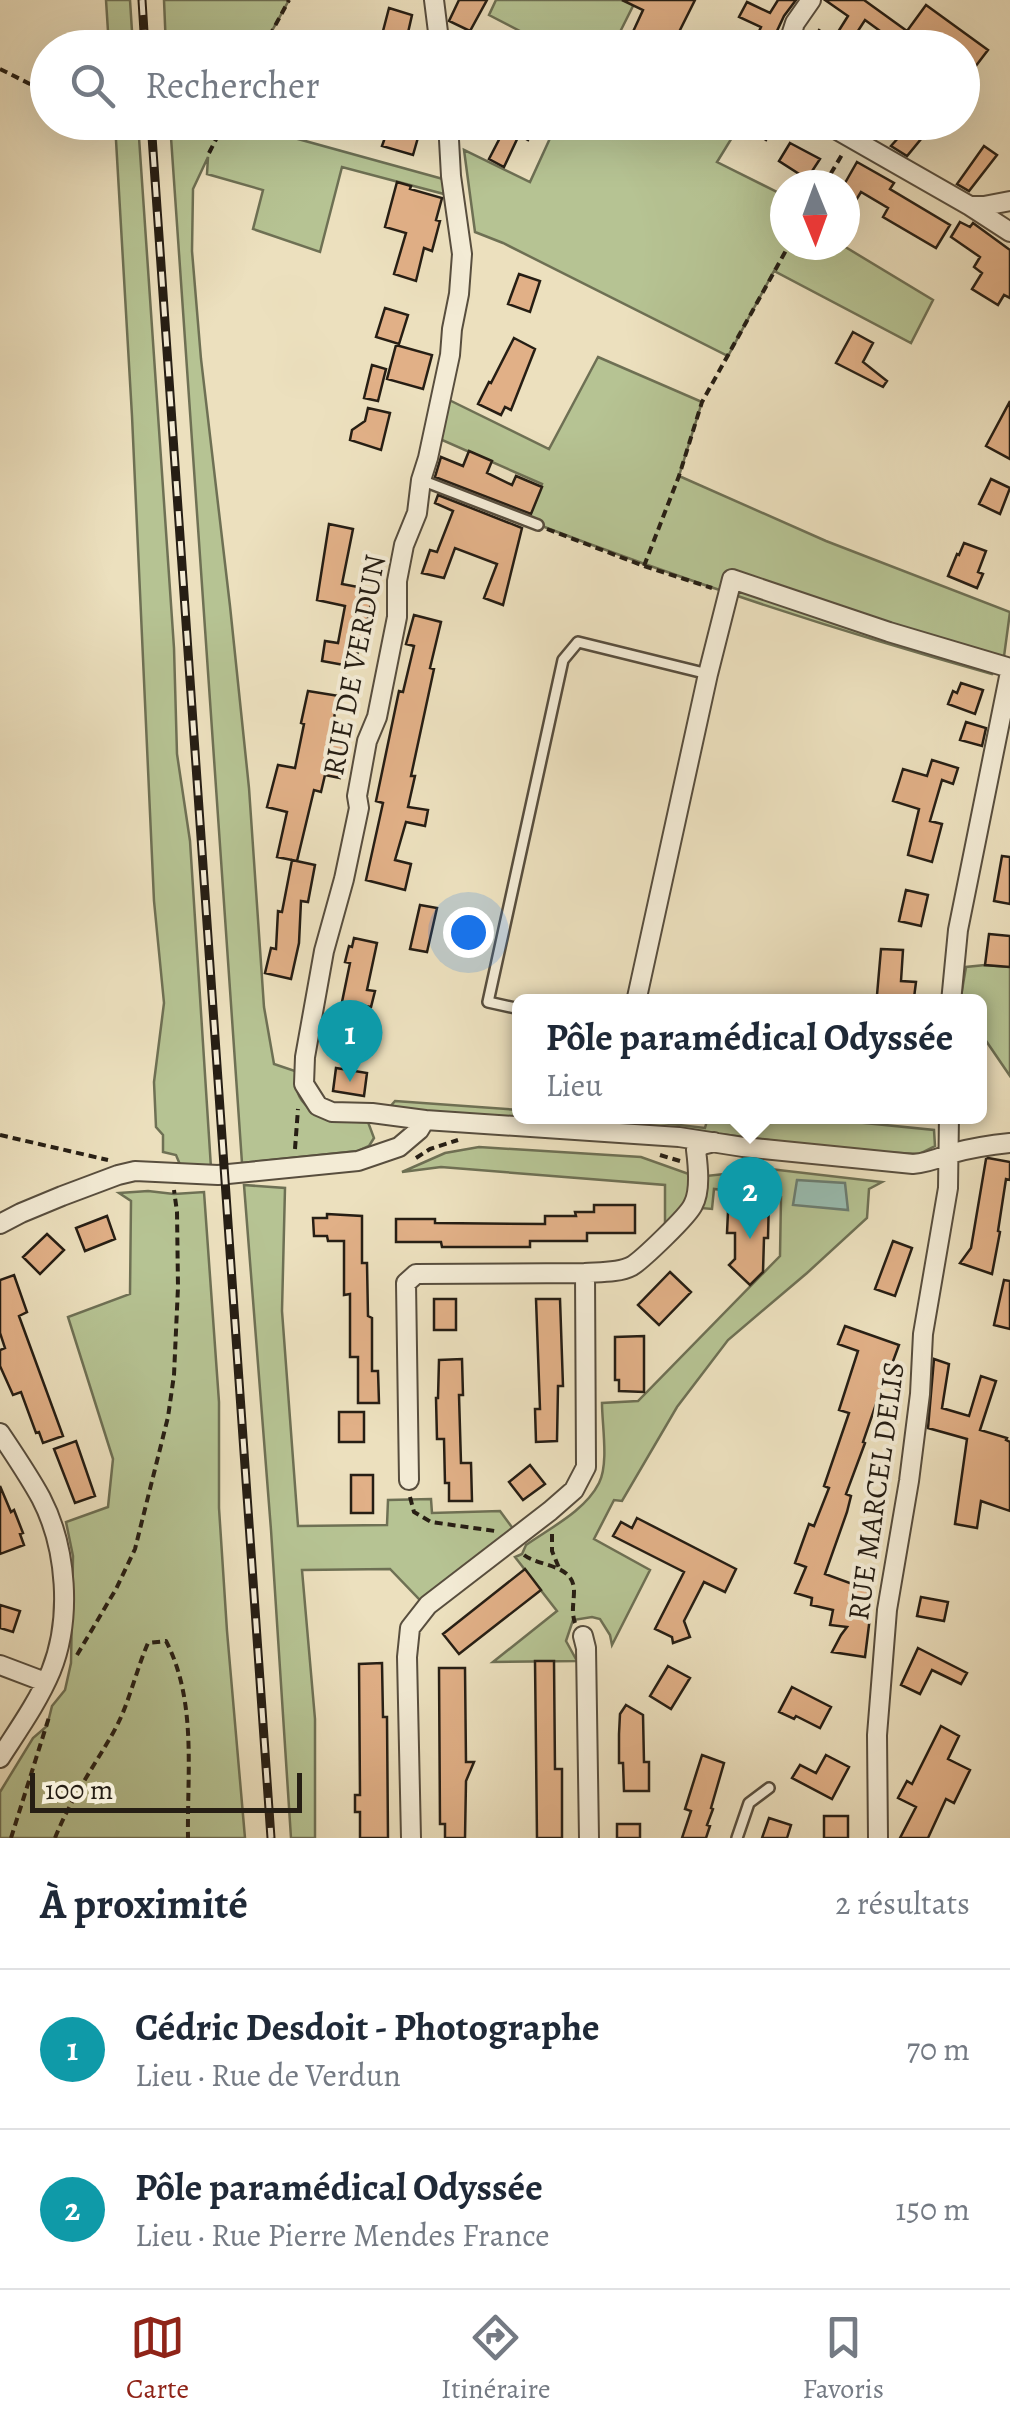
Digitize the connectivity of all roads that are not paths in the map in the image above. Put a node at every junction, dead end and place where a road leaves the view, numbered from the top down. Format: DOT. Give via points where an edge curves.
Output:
graph roads {
  1 [pos="434,0"];
  2 [pos="810,0"];
  3 [pos="438,30"];
  4 [pos="793,30"];
  5 [pos="449,140"];
  6 [pos="850,140"];
  7 [pos="1010,201"];
  8 [pos="970,206"];
  9 [pos="1010,232"];
  10 [pos="421,480"];
  11 [pos="538,526"];
  12 [pos="1010,670"];
  13 [pos="708,674"];
  14 [pos="638,994"];
  15 [pos="953,994"];
  16 [pos="512,1007"];
  17 [pos="426,1120"];
  18 [pos="512,1124"];
  19 [pos="520,1124"];
  20 [pos="949,1124"];
  21 [pos="615,1128"];
  22 [pos="716,1141"];
  23 [pos="1010,1143"];
  24 [pos="743,1147"];
  25 [pos="950,1154"];
  26 [pos="697,1158"];
  27 [pos="0,1224"];
  28 [pos="586,1273"];
  29 [pos="0,1433"];
  30 [pos="409,1480"];
  31 [pos="583,1636"];
  32 [pos="0,1666"];
  33 [pos="49,1676"];
  34 [pos="0,1758"];
  35 [pos="769,1788"];
  36 [pos="411,1838"];
  37 [pos="589,1838"];
  38 [pos="737,1838"];
  39 [pos="878,1838"];
  1 -- 3 [label="street"];
  2 -- 4 [label="street"];
  5 -- 10 [label="street, RUE DE VERDUN" via="460,294"];
  6 -- 8 [label="street"];
  7 -- 8 [label="street"];
  8 -- 9 [label="street"];
  10 -- 11 [label="lane"];
  10 -- 17 [label="street, RUE DE VERDUN" via="397,580 377,717 366,741 359,808 324,952 304,1084 318,1106 332,1112"];
  12 -- 13 [label="street" via="732,579"];
  12 -- 15 [label="street" via="958,930"];
  13 -- 14 [label="street"];
  13 -- 16 [label="lane" via="578,642 563,660 488,1002"];
  17 -- 18 [label="street"];
  17 -- 27 [label="street" via="399,1147 358,1161 243,1174 135,1171"];
  19 -- 21 [label="street"];
  20 -- 25 [label="street, RUE MARCEL DELIS"];
  21 -- 22 [label="street"];
  21 -- 26 [label="street"];
  22 -- 24 [label="street"];
  22 -- 26 [label="street" via="702,1145"];
  23 -- 25 [label="street"];
  24 -- 25 [label="street" via="913,1164"];
  24 -- 26 [label="street"];
  25 -- 39 [label="street, RUE MARCEL DELIS" via="887,1610 877,1736"];
  26 -- 28 [label="street" via="693,1206 633,1265"];
  28 -- 30 [label="street" via="416,1274 406,1283"];
  28 -- 36 [label="street" via="586,1467 574,1490 428,1604 410,1628"];
  29 -- 33 [label="street" via="41,1498 60,1555 64,1598"];
  31 -- 37 [label="street"];
  32 -- 33 [label="street"];
  33 -- 34 [label="street"];
  35 -- 38 [label="lane" via="749,1803"];
}
